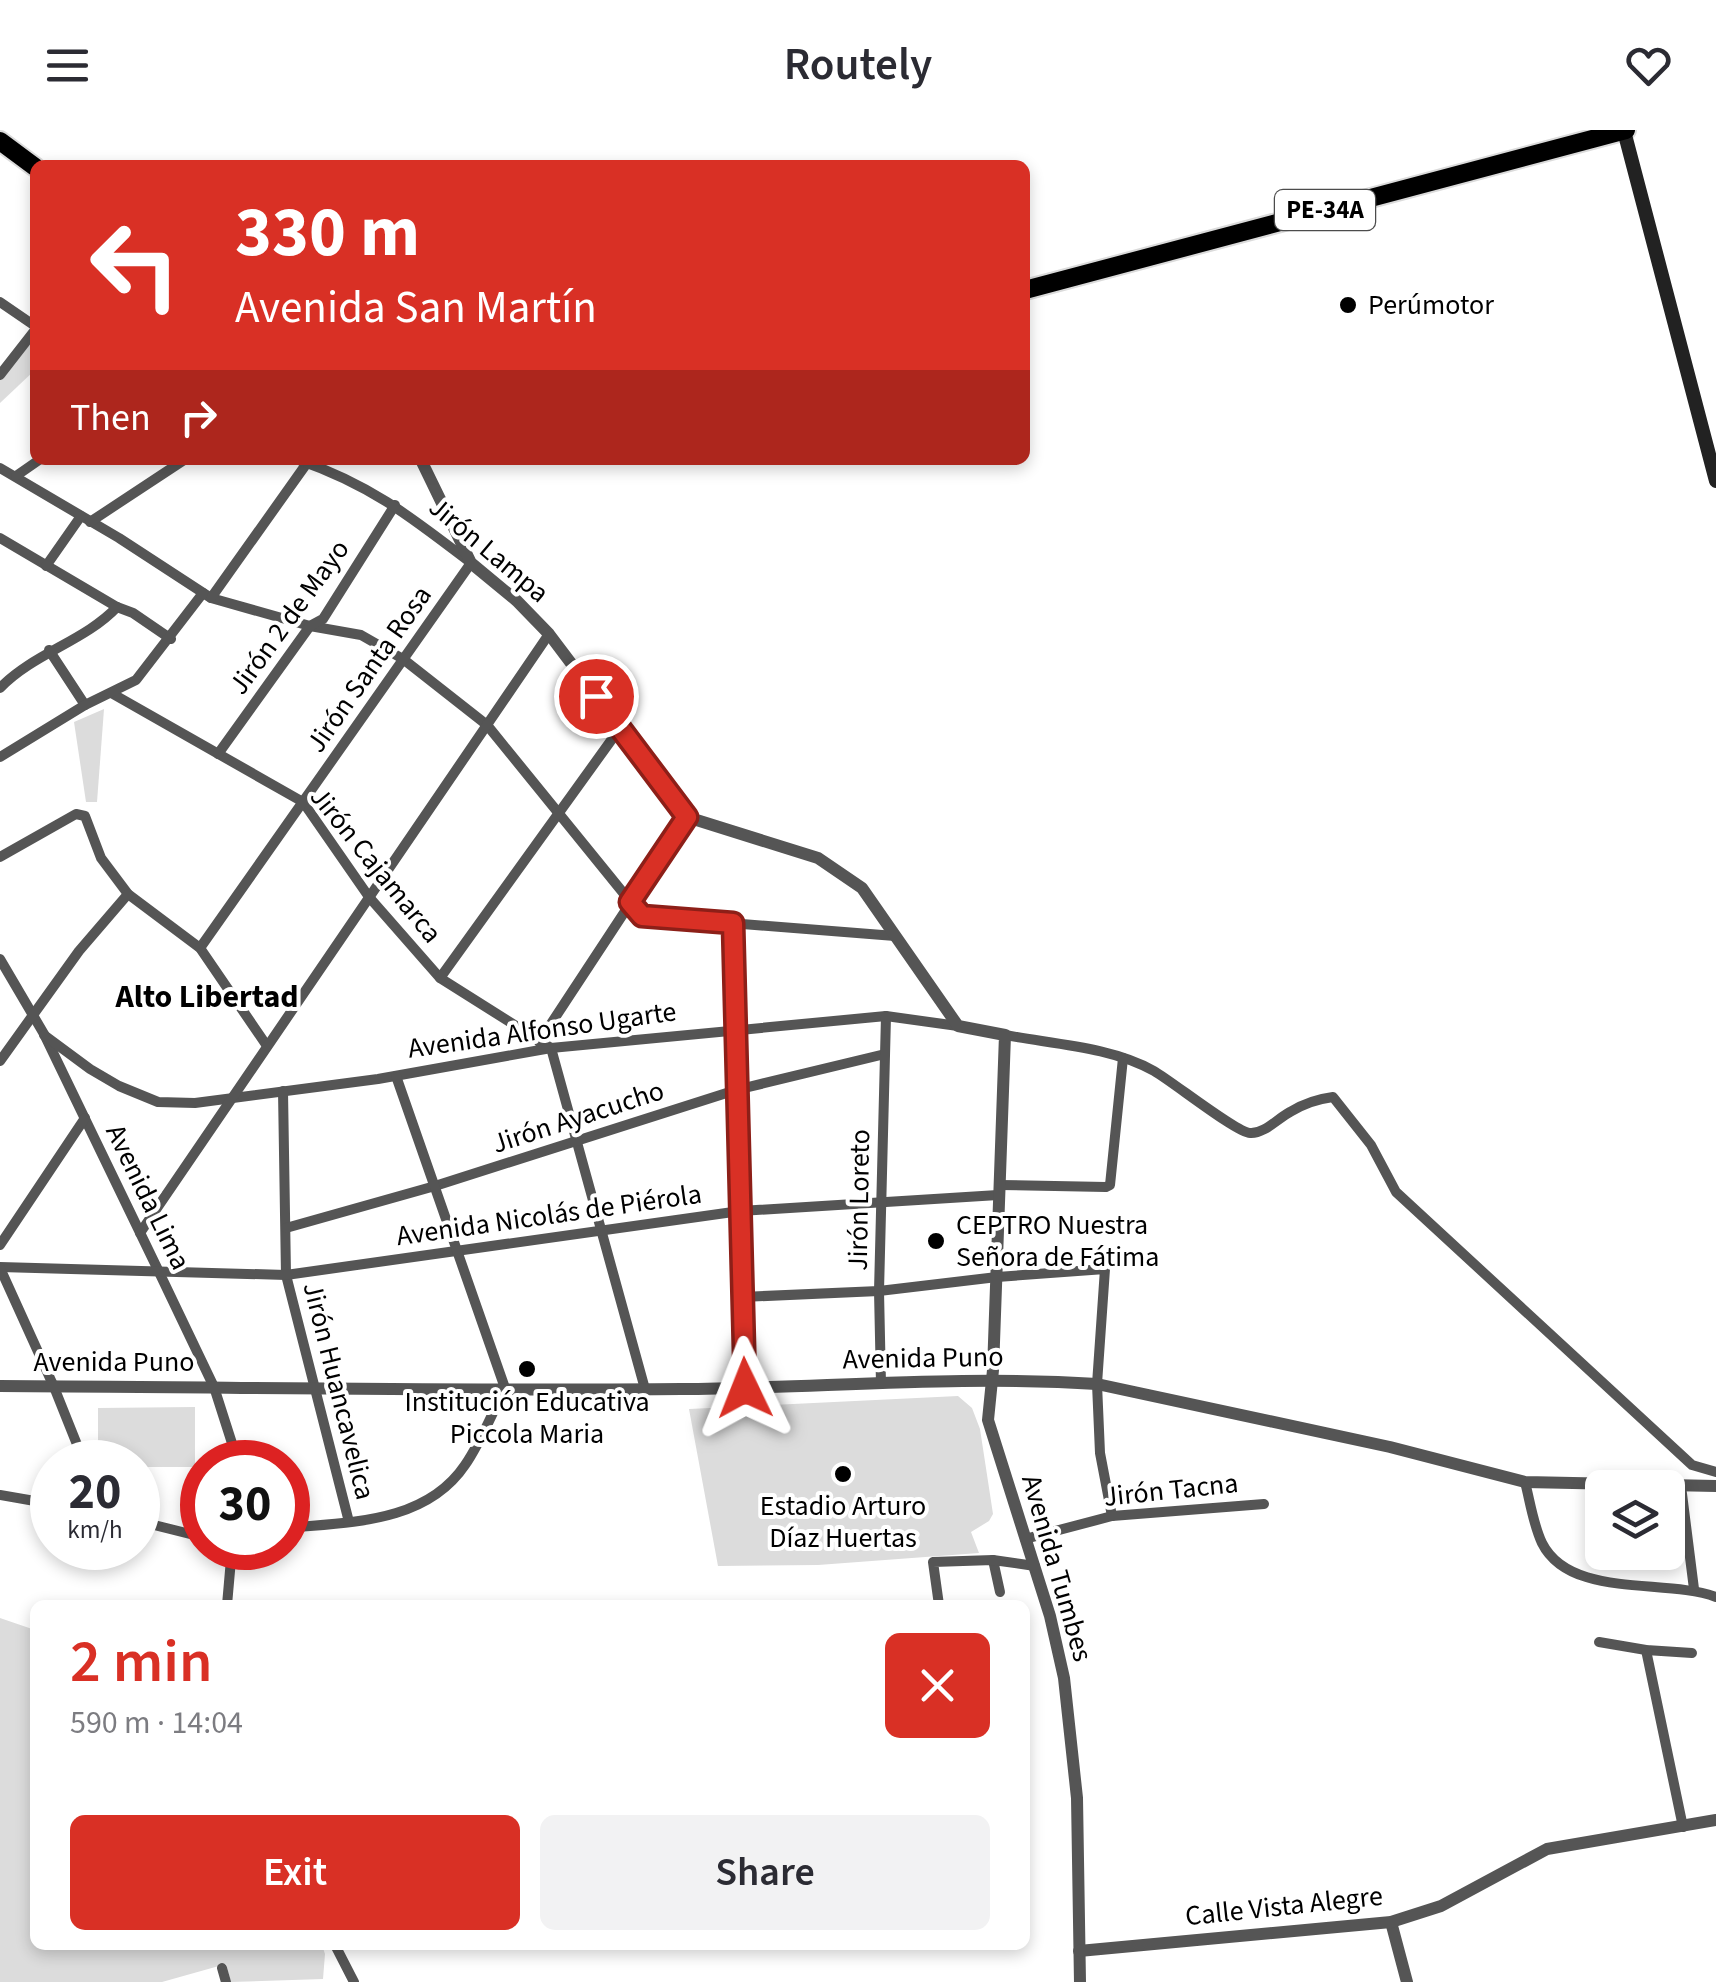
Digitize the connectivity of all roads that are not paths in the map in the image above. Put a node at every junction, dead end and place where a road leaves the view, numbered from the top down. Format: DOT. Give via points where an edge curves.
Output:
graph roads {
  1 [pos="1624,130"];
  2 [pos="0,141"];
  3 [pos="30,163"];
  4 [pos="1030,289"];
  5 [pos="0,302"];
  6 [pos="30,324"];
  7 [pos="30,335"];
  8 [pos="0,375"];
  9 [pos="32,465"];
  10 [pos="176,465"];
  11 [pos="300,465"];
  12 [pos="313,465"];
  13 [pos="423,465"];
  14 [pos="0,468"];
  15 [pos="16,476"];
  16 [pos="1716,481"];
  17 [pos="394,505"];
  18 [pos="86,519"];
  19 [pos="0,538"];
  20 [pos="471,562"];
  21 [pos="46,566"];
  22 [pos="207,596"];
  23 [pos="116,607"];
  24 [pos="310,626"];
  25 [pos="548,634"];
  26 [pos="171,639"];
  27 [pos="49,650"];
  28 [pos="403,658"];
  29 [pos="0,688"];
  30 [pos="113,694"];
  31 [pos="86,704"];
  32 [pos="486,725"];
  33 [pos="620,728"];
  34 [pos="218,754"];
  35 [pos="0,757"];
  36 [pos="303,802"];
  37 [pos="558,814"];
  38 [pos="687,817"];
  39 [pos="0,856"];
  40 [pos="128,894"];
  41 [pos="369,897"];
  42 [pos="630,902"];
  43 [pos="733,923"];
  44 [pos="895,936"];
  45 [pos="200,948"];
  46 [pos="0,959"];
  47 [pos="440,978"];
  48 [pos="32,1015"];
  49 [pos="886,1016"];
  50 [pos="958,1026"];
  51 [pos="734,1030"];
  52 [pos="44,1035"];
  53 [pos="1005,1036"];
  54 [pos="540,1040"];
  55 [pos="267,1046"];
  56 [pos="551,1048"];
  57 [pos="532,1051"];
  58 [pos="885,1054"];
  59 [pos="1123,1058"];
  60 [pos="0,1062"];
  61 [pos="396,1076"];
  62 [pos="284,1090"];
  63 [pos="736,1090"];
  64 [pos="231,1100"];
  65 [pos="84,1118"];
  66 [pos="576,1142"];
  67 [pos="435,1186"];
  68 [pos="999,1190"];
  69 [pos="881,1202"];
  70 [pos="740,1211"];
  71 [pos="286,1228"];
  72 [pos="601,1231"];
  73 [pos="140,1232"];
  74 [pos="0,1245"];
  75 [pos="458,1252"];
  76 [pos="0,1268"];
  77 [pos="160,1272"];
  78 [pos="286,1275"];
  79 [pos="997,1277"];
  80 [pos="880,1291"];
  81 [pos="742,1297"];
  82 [pos="990,1381"];
  83 [pos="881,1384"];
  84 [pos="1097,1384"];
  85 [pos="0,1386"];
  86 [pos="54,1386"];
  87 [pos="214,1387"];
  88 [pos="316,1388"];
  89 [pos="505,1388"];
  90 [pos="745,1388"];
  91 [pos="645,1389"];
  92 [pos="75,1440"];
  93 [pos="231,1440"];
  94 [pos="1716,1472"];
  95 [pos="1525,1482"];
  96 [pos="1585,1484"];
  97 [pos="1685,1486"];
  98 [pos="1716,1486"];
  99 [pos="0,1495"];
  100 [pos="30,1500"];
  101 [pos="1264,1504"];
  102 [pos="1112,1516"];
  103 [pos="1685,1518"];
  104 [pos="348,1522"];
  105 [pos="310,1526"];
  106 [pos="1025,1539"];
  107 [pos="993,1560"];
  108 [pos="1035,1566"];
  109 [pos="230,1570"];
  110 [pos="1694,1589"];
  111 [pos="1000,1592"];
  112 [pos="1716,1597"];
  113 [pos="228,1600"];
  114 [pos="938,1600"];
  115 [pos="1599,1642"];
  116 [pos="1646,1650"];
  117 [pos="1692,1654"];
  118 [pos="1716,1820"];
  119 [pos="1683,1827"];
  120 [pos="1391,1922"];
  121 [pos="337,1950"];
  122 [pos="1079,1952"];
  123 [pos="222,1968"];
  124 [pos="226,1982"];
  125 [pos="354,1982"];
  126 [pos="1080,1982"];
  127 [pos="1407,1982"];
  1 -- 4 [label="highway, PE-34A"];
  1 -- 16 [label="main road"];
  2 -- 3 [label="highway"];
  5 -- 6 [label="street"];
  7 -- 8 [label="street"];
  9 -- 15 [label="street"];
  10 -- 18 [label="street"];
  11 -- 22 [label="street"];
  12 -- 17 [label="street, Jirón Lampa"];
  13 -- 20 [label="street"];
  14 -- 15 [label="street"];
  15 -- 18 [label="street"];
  17 -- 20 [label="street, Jirón Lampa"];
  17 -- 24 [label="street, Jirón 2 de Mayo" via="323,619"];
  18 -- 21 [label="street"];
  18 -- 22 [label="street"];
  19 -- 21 [label="street"];
  20 -- 25 [label="street, Jirón Lampa"];
  20 -- 28 [label="street, Jirón Santa Rosa"];
  21 -- 23 [label="street"];
  22 -- 24 [label="street"];
  22 -- 26 [label="street"];
  23 -- 26 [label="street"];
  23 -- 27 [label="street"];
  24 -- 28 [label="street" via="361,636"];
  24 -- 34 [label="street, Jirón 2 de Mayo"];
  25 -- 32 [label="street"];
  25 -- 33 [label="street, Jirón Lampa"];
  26 -- 30 [label="street" via="136,680"];
  27 -- 29 [label="street"];
  27 -- 31 [label="street"];
  28 -- 32 [label="street"];
  28 -- 36 [label="street, Jirón Santa Rosa"];
  30 -- 31 [label="street"];
  30 -- 34 [label="street, Jirón Cajamarca"];
  31 -- 35 [label="street"];
  32 -- 37 [label="street"];
  32 -- 41 [label="street"];
  33 -- 37 [label="street"];
  33 -- 38 [label="street, Jirón Lampa"];
  34 -- 36 [label="street, Jirón Cajamarca"];
  36 -- 41 [label="street, Jirón Cajamarca"];
  36 -- 45 [label="street, Jirón Santa Rosa"];
  37 -- 42 [label="street"];
  37 -- 47 [label="street"];
  38 -- 42 [label="street"];
  38 -- 44 [label="street" via="818,858 862,888"];
  39 -- 40 [label="street" via="80,814 100,858"];
  40 -- 45 [label="street"];
  40 -- 48 [label="street"];
  41 -- 47 [label="street, Jirón Cajamarca"];
  41 -- 55 [label="street"];
  42 -- 43 [label="street" via="642,916"];
  42 -- 54 [label="street"];
  43 -- 44 [label="street"];
  43 -- 51 [label="street"];
  44 -- 50 [label="street"];
  45 -- 55 [label="street"];
  46 -- 48 [label="street, Avenida Lima"];
  47 -- 54 [label="street, Jirón Cajamarca"];
  48 -- 52 [label="street, Avenida Lima"];
  48 -- 60 [label="street"];
  49 -- 50 [label="street, Avenida Alfonso Ugarte"];
  49 -- 51 [label="street, Avenida Alfonso Ugarte"];
  49 -- 58 [label="street, Jirón Loreto"];
  50 -- 53 [label="street, Avenida Alfonso Ugarte"];
  51 -- 56 [label="street, Avenida Alfonso Ugarte"];
  51 -- 63 [label="street"];
  52 -- 64 [label="street, Avenida Alfonso Ugarte" via="90,1069 158,1102"];
  52 -- 65 [label="street, Avenida Lima"];
  53 -- 59 [label="street, Avenida Alfonso Ugarte"];
  53 -- 68 [label="street, Avenida Tumbes"];
  54 -- 56 [label="street, Jirón Cajamarca"];
  54 -- 57 [label="street"];
  55 -- 64 [label="street"];
  56 -- 57 [label="street, Avenida Alfonso Ugarte"];
  56 -- 66 [label="street"];
  57 -- 61 [label="street, Avenida Alfonso Ugarte"];
  58 -- 63 [label="street, Jirón Ayacucho"];
  58 -- 69 [label="street, Jirón Loreto"];
  59 -- 68 [label="street, Avenida Nicolás de Piérola" via="1110,1184"];
  59 -- 94 [label="street, Avenida Alfonso Ugarte" via="1151,1069 1243,1133 1257,1134 1291,1111 1333,1096 1396,1192 1692,1465"];
  61 -- 62 [label="street, Avenida Alfonso Ugarte"];
  61 -- 67 [label="street"];
  62 -- 64 [label="street, Avenida Alfonso Ugarte"];
  62 -- 71 [label="street, Jirón Huancavelica"];
  63 -- 66 [label="street, Jirón Ayacucho"];
  63 -- 70 [label="street"];
  64 -- 73 [label="street"];
  65 -- 73 [label="street, Avenida Lima"];
  65 -- 74 [label="street"];
  66 -- 67 [label="street, Jirón Ayacucho"];
  66 -- 72 [label="street"];
  67 -- 71 [label="street, Jirón Ayacucho"];
  67 -- 75 [label="street"];
  68 -- 69 [label="street, Avenida Nicolás de Piérola"];
  68 -- 79 [label="street, Avenida Tumbes"];
  69 -- 70 [label="street, Avenida Nicolás de Piérola"];
  69 -- 80 [label="street, Jirón Loreto"];
  70 -- 72 [label="street, Avenida Nicolás de Piérola"];
  70 -- 81 [label="street"];
  71 -- 78 [label="street, Jirón Huancavelica"];
  72 -- 75 [label="street, Avenida Nicolás de Piérola"];
  72 -- 91 [label="street"];
  73 -- 77 [label="street, Avenida Lima"];
  75 -- 78 [label="street, Avenida Nicolás de Piérola"];
  75 -- 89 [label="street"];
  76 -- 77 [label="street, Avenida Nicolás de Piérola"];
  76 -- 86 [label="street"];
  77 -- 78 [label="street, Avenida Nicolás de Piérola"];
  77 -- 87 [label="street, Avenida Lima"];
  78 -- 88 [label="street, Jirón Huancavelica"];
  79 -- 80 [label="street"];
  79 -- 82 [label="street, Avenida Tumbes"];
  79 -- 84 [label="street" via="1105,1269"];
  80 -- 81 [label="street"];
  80 -- 83 [label="street, Jirón Loreto"];
  81 -- 90 [label="street"];
  82 -- 83 [label="street, Avenida Puno"];
  82 -- 84 [label="street, Avenida Puno"];
  82 -- 106 [label="street, Avenida Tumbes" via="988,1420"];
  83 -- 90 [label="street, Avenida Puno"];
  84 -- 95 [label="street, Avenida Puno"];
  84 -- 102 [label="street"];
  85 -- 86 [label="street, Avenida Puno"];
  86 -- 87 [label="street, Avenida Puno"];
  86 -- 92 [label="street"];
  87 -- 88 [label="street, Avenida Puno"];
  87 -- 93 [label="street, Avenida Lima"];
  88 -- 89 [label="street, Avenida Puno"];
  88 -- 104 [label="street, Jirón Huancavelica"];
  89 -- 91 [label="street, Avenida Puno"];
  89 -- 104 [label="street" via="466,1465 446,1488 400,1513"];
  90 -- 91 [label="street, Avenida Puno"];
  95 -- 96 [label="street, Avenida Puno"];
  95 -- 110 [label="street" via="1542,1542 1558,1562 1596,1580"];
  97 -- 98 [label="street, Avenida Puno"];
  99 -- 100 [label="street"];
  101 -- 102 [label="street, Jirón Tacna"];
  102 -- 106 [label="street, Jirón Tacna"];
  103 -- 110 [label="street"];
  104 -- 105 [label="street"];
  106 -- 108 [label="street, Avenida Tumbes"];
  107 -- 108 [label="street"];
  107 -- 111 [label="street"];
  107 -- 114 [label="street" via="933,1562"];
  108 -- 122 [label="street, Avenida Tumbes" via="1066,1695"];
  109 -- 113 [label="street"];
  110 -- 112 [label="street"];
  115 -- 116 [label="street"];
  116 -- 117 [label="street"];
  116 -- 119 [label="street"];
  118 -- 119 [label="street, Calle Vista Alegre"];
  119 -- 120 [label="street, Calle Vista Alegre" via="1547,1849 1441,1906"];
  120 -- 122 [label="street, Calle Vista Alegre"];
  120 -- 127 [label="street"];
  121 -- 125 [label="street"];
  122 -- 126 [label="street, Avenida Tumbes"];
  123 -- 124 [label="street"];
}
